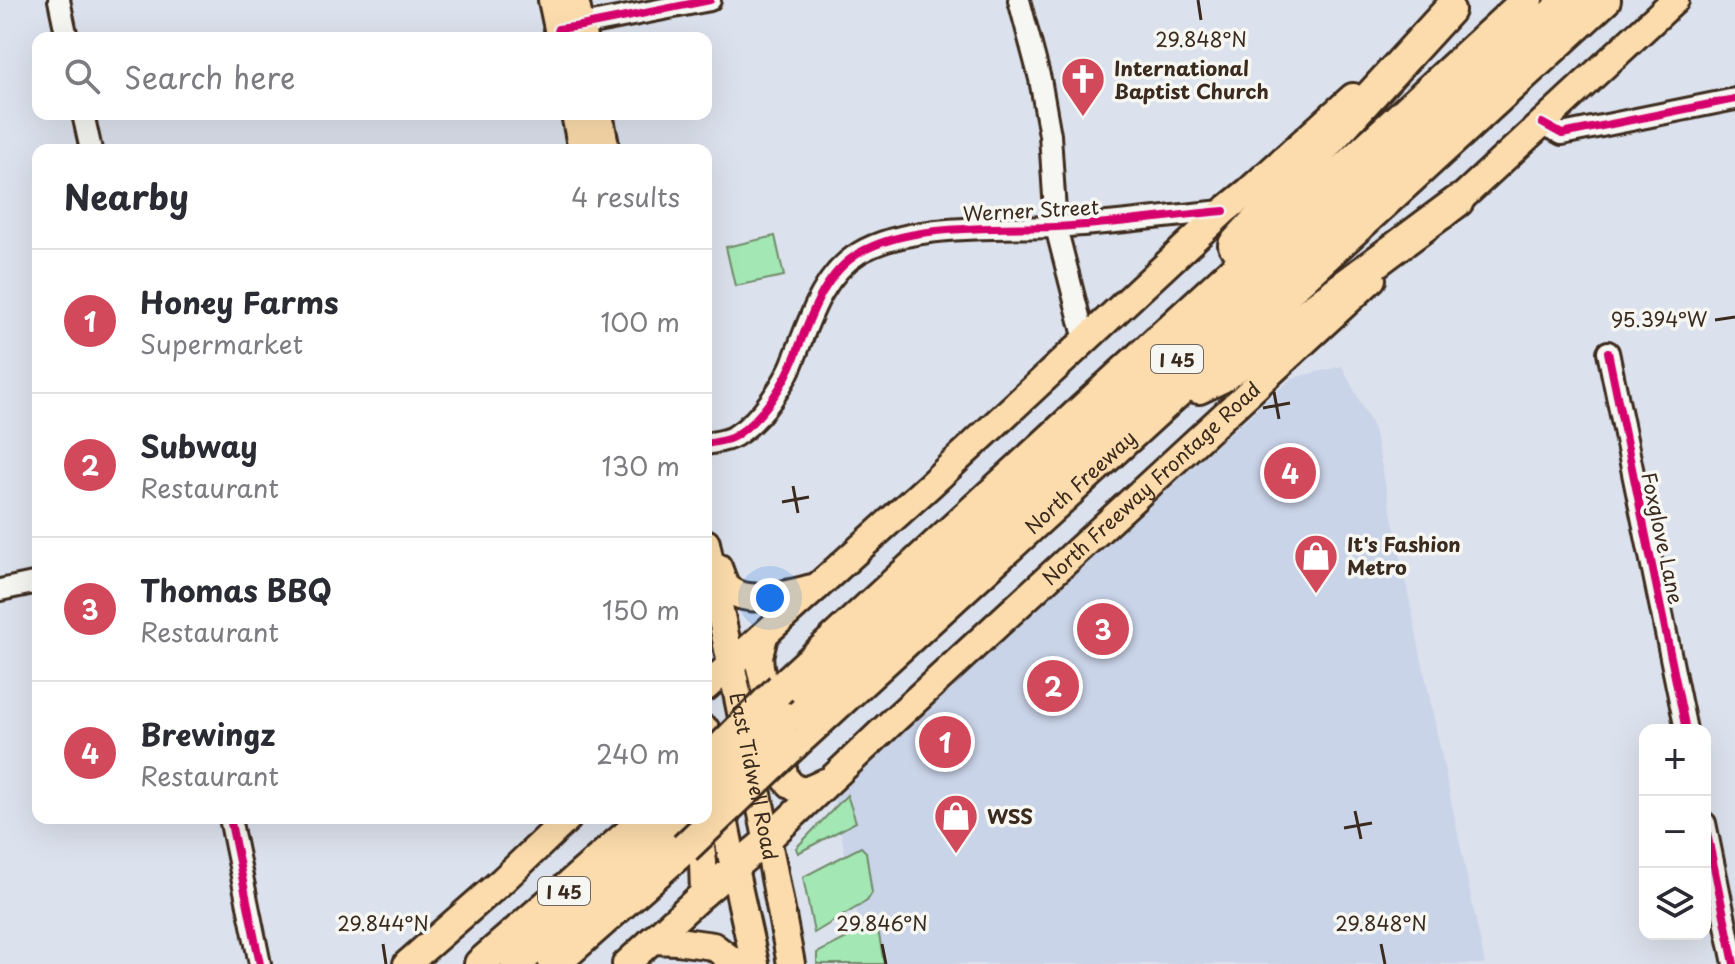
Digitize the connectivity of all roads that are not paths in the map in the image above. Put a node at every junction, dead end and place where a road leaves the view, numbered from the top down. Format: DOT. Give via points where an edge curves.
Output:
graph roads {
  1 [pos="59,0"];
  2 [pos="552,0"];
  3 [pos="575,0"];
  4 [pos="710,0"];
  5 [pos="1019,0"];
  6 [pos="1527,0"];
  7 [pos="1568,0"];
  8 [pos="1605,0"];
  9 [pos="1675,0"];
  10 [pos="1454,5"];
  11 [pos="66,32"];
  12 [pos="569,32"];
  13 [pos="570,32"];
  14 [pos="574,32"];
  15 [pos="1735,99"];
  16 [pos="84,120"];
  17 [pos="576,120"];
  18 [pos="600,120"];
  19 [pos="1542,123"];
  20 [pos="90,144"];
  21 [pos="581,144"];
  22 [pos="605,144"];
  23 [pos="1458,201"];
  24 [pos="1224,211"];
  25 [pos="1056,227"];
  26 [pos="1085,340"];
  27 [pos="1608,352"];
  28 [pos="1158,409"];
  29 [pos="1082,410"];
  30 [pos="712,442"];
  31 [pos="712,554"];
  32 [pos="712,570"];
  33 [pos="32,583"];
  34 [pos="817,587"];
  35 [pos="0,590"];
  36 [pos="764,636"];
  37 [pos="732,665"];
  38 [pos="712,682"];
  39 [pos="1685,724"];
  40 [pos="790,731"];
  41 [pos="712,757"];
  42 [pos="712,760"];
  43 [pos="831,779"];
  44 [pos="712,787"];
  45 [pos="712,818"];
  46 [pos="231,824"];
  47 [pos="562,824"];
  48 [pos="640,824"];
  49 [pos="669,824"];
  50 [pos="698,824"];
  51 [pos="707,824"];
  52 [pos="767,840"];
  53 [pos="1711,852"];
  54 [pos="734,868"];
  55 [pos="704,893"];
  56 [pos="652,940"];
  57 [pos="260,964"];
  58 [pos="407,964"];
  59 [pos="480,964"];
  60 [pos="516,964"];
  61 [pos="554,964"];
  62 [pos="626,964"];
  63 [pos="737,964"];
  64 [pos="755,964"];
  65 [pos="791,964"];
  66 [pos="1734,964"];
  1 -- 11 [label="street"];
  2 -- 12 [label="main road"];
  3 -- 13 [label="main road"];
  4 -- 14 [label="street"];
  5 -- 25 [label="street" via="1050,135"];
  6 -- 29 [label="highway, I 45"];
  7 -- 40 [label="highway, North Freeway / I 45"];
  8 -- 28 [label="highway, North Freeway / I 45"];
  9 -- 19 [label="main road, North Freeway Frontage Road"];
  10 -- 24 [label="main road"];
  10 -- 29 [label="highway"];
  15 -- 19 [label="street" via="1562,134"];
  16 -- 20 [label="street"];
  17 -- 21 [label="main road"];
  18 -- 22 [label="main road"];
  19 -- 23 [label="main road, North Freeway Frontage Road"];
  23 -- 28 [label="highway" via="1222,377"];
  23 -- 43 [label="main road, North Freeway Frontage Road"];
  24 -- 25 [label="street, Werner Street"];
  24 -- 26 [label="main road"];
  25 -- 26 [label="street"];
  25 -- 30 [label="street, Werner Street" via="905,235 858,254 826,287 795,357 759,415 733,437"];
  26 -- 34 [label="main road"];
  27 -- 39 [label="street, Foxglove Lane"];
  28 -- 40 [label="highway, North Freeway / I 45"];
  29 -- 41 [label="highway, I 45, bridge"];
  31 -- 34 [label="main road" via="727,587 737,594 764,598"];
  32 -- 37 [label="main road, East Tidwell Road"];
  33 -- 35 [label="street"];
  34 -- 36 [label="main road"];
  36 -- 37 [label="main road"];
  36 -- 43 [label="main road" via="760,667 785,778 800,791"];
  37 -- 38 [label="main road"];
  37 -- 52 [label="main road, East Tidwell Road"];
  40 -- 44 [label="highway, North Freeway / I 45, bridge"];
  40 -- 45 [label="highway, North Freeway / I 45, bridge"];
  42 -- 54 [label="main road, East Tidwell Road"];
  43 -- 52 [label="main road, North Freeway Frontage Road"];
  46 -- 57 [label="street"];
  47 -- 58 [label="main road"];
  48 -- 59 [label="highway, I 45"];
  49 -- 60 [label="highway"];
  50 -- 55 [label="main road"];
  51 -- 61 [label="highway, North Freeway / I 45, bridge"];
  52 -- 54 [label="main road, North Freeway Frontage Road"];
  52 -- 65 [label="main road, East Tidwell Road"];
  53 -- 66 [label="street"];
  54 -- 55 [label="main road, North Freeway Frontage Road"];
  54 -- 64 [label="main road, East Tidwell Road"];
  55 -- 56 [label="main road, North Freeway Frontage Road"];
  56 -- 62 [label="main road, North Freeway Frontage Road"];
  56 -- 63 [label="main road" via="713,946"];
}
